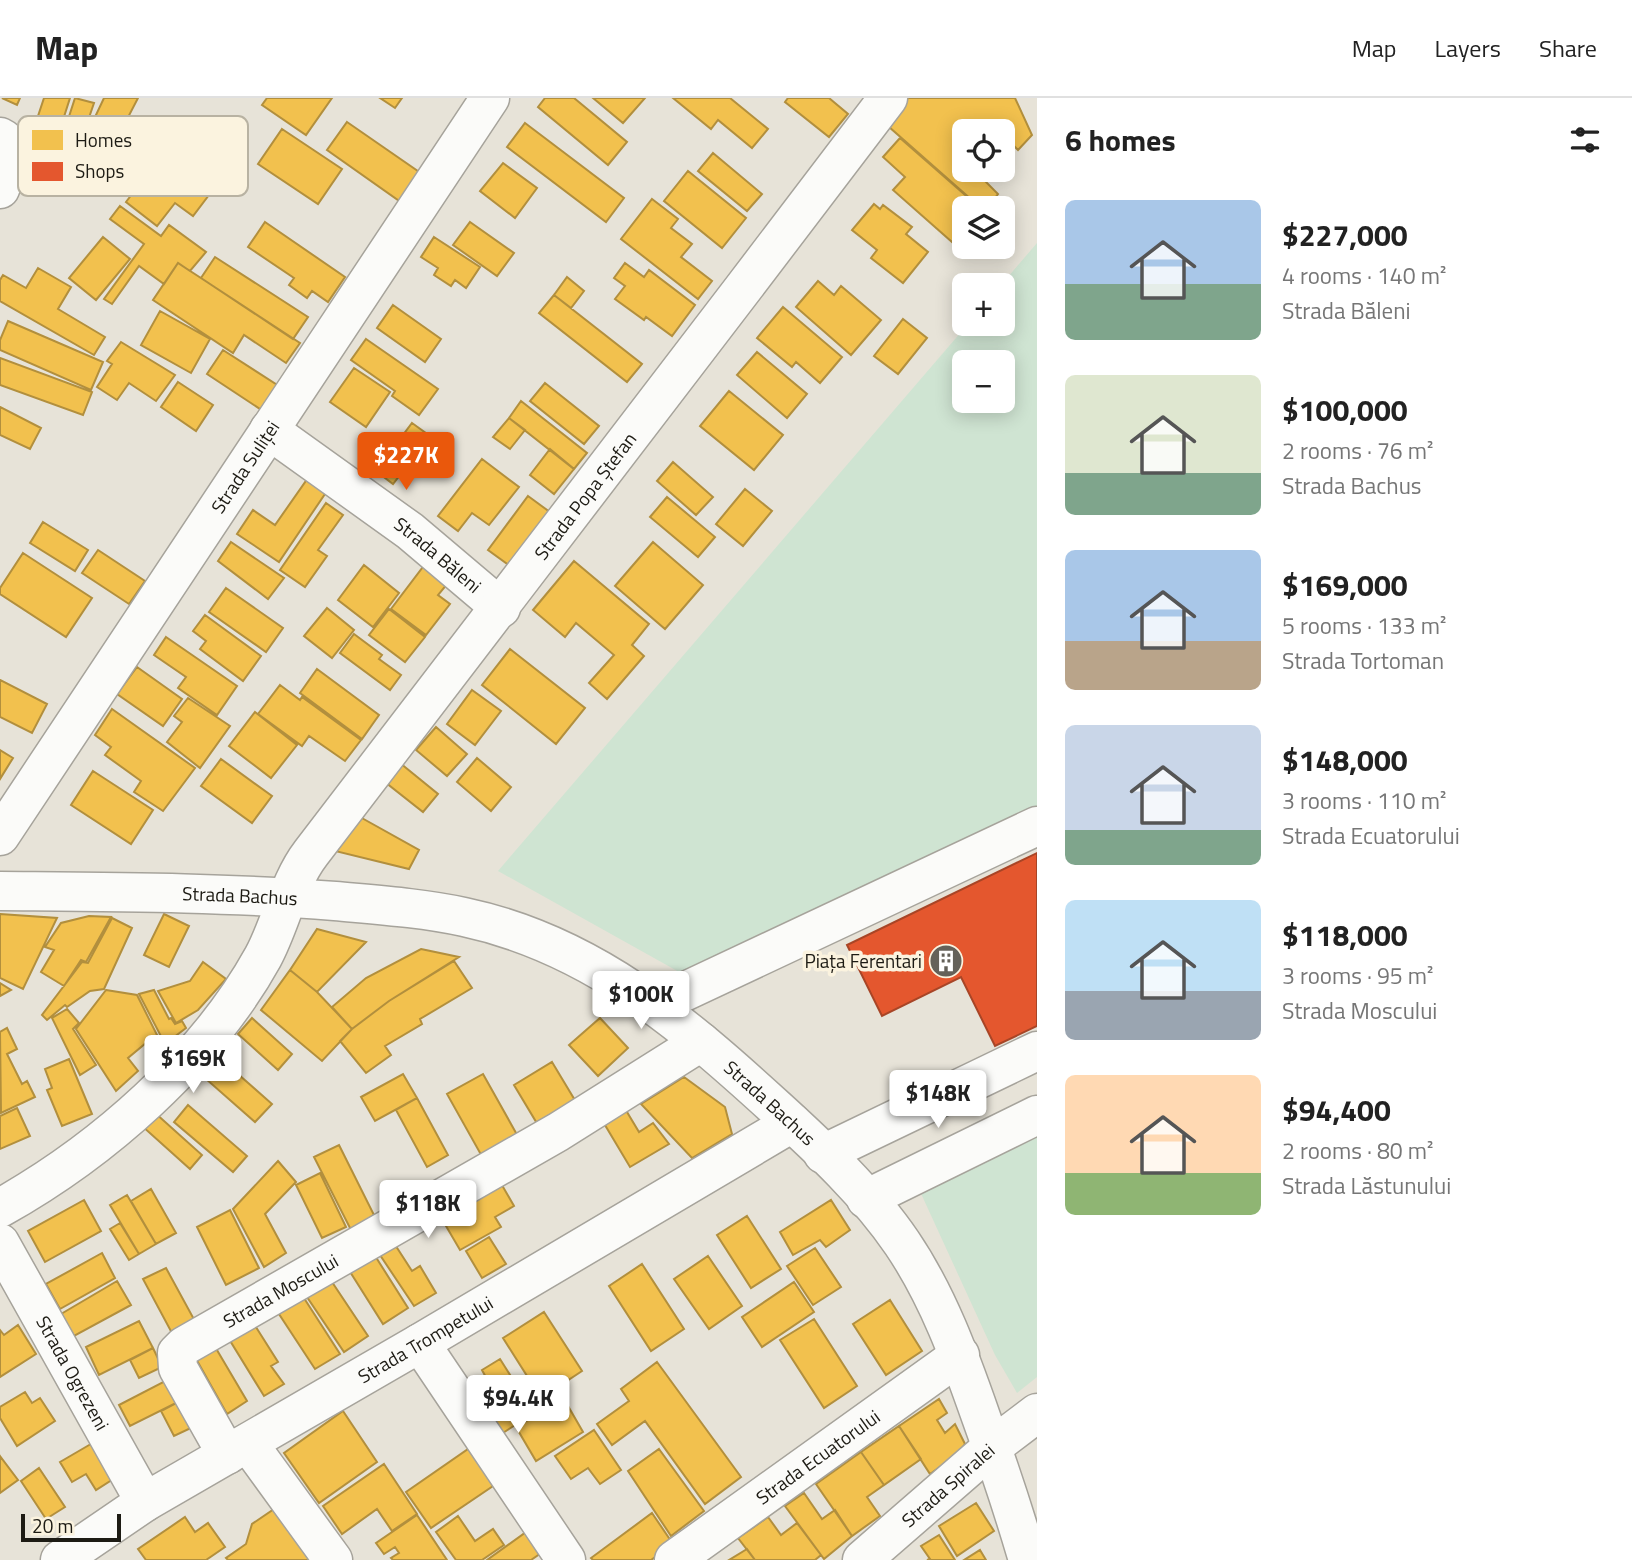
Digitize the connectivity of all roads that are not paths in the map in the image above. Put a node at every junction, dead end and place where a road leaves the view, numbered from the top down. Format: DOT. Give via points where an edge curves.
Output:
graph roads {
  1 [pos="490,98"];
  2 [pos="888,98"];
  3 [pos="0,137"];
  4 [pos="0,189"];
  5 [pos="269,430"];
  6 [pos="501,608"];
  7 [pos="1037,826"];
  8 [pos="0,836"];
  9 [pos="0,891"];
  10 [pos="288,897"];
  11 [pos="656,1005"];
  12 [pos="701,1042"];
  13 [pos="1037,1051"];
  14 [pos="1037,1115"];
  15 [pos="792,1123"];
  16 [pos="823,1154"];
  17 [pos="866,1199"];
  18 [pos="0,1208"];
  19 [pos="0,1243"];
  20 [pos="420,1343"];
  21 [pos="960,1355"];
  22 [pos="1037,1413"];
  23 [pos="992,1447"];
  24 [pos="237,1449"];
  25 [pos="145,1502"];
  26 [pos="103,1548"];
  27 [pos="60,1560"];
  28 [pos="333,1560"];
  29 [pos="566,1560"];
  30 [pos="674,1560"];
  31 [pos="862,1560"];
  32 [pos="1028,1560"];
  1 -- 5 [label="street, Strada Suliței"];
  2 -- 6 [label="street, Strada Popa Ștefan"];
  3 -- 4 [label="street" via="11,149 11,156"];
  5 -- 6 [label="street, Strada Băleni" via="410,531"];
  5 -- 8 [label="street, Strada Suliței"];
  6 -- 10 [label="street, Strada Popa Ștefan" via="305,861"];
  7 -- 11 [label="street"];
  9 -- 10 [label="street, Strada Bachus"];
  10 -- 11 [label="street, Strada Bachus" via="465,917 526,935 597,968"];
  10 -- 18 [label="street, Strada Popa Ștefan" via="246,986 189,1057 88,1152"];
  11 -- 12 [label="street, Strada Bachus"];
  12 -- 15 [label="street, Strada Bachus"];
  12 -- 24 [label="street, Strada Moscului" via="558,1132 184,1346 177,1353 178,1368"];
  13 -- 16 [label="street"];
  14 -- 17 [label="street"];
  15 -- 16 [label="street, Strada Bachus"];
  15 -- 20 [label="street, Strada Trompetului"];
  16 -- 17 [label="street, Strada Bachus"];
  17 -- 21 [label="street, Strada Bachus" via="901,1242"];
  19 -- 25 [label="street, Strada Ogrezeni"];
  20 -- 24 [label="street, Strada Trompetului"];
  20 -- 29 [label="street"];
  21 -- 23 [label="street, Strada Bachus"];
  21 -- 30 [label="street, Strada Ecuatorului"];
  22 -- 23 [label="street, Strada Spiralei"];
  23 -- 31 [label="street, Strada Spiralei"];
  23 -- 32 [label="street, Strada Bachus"];
  24 -- 25 [label="street, Strada Trompetului"];
  24 -- 28 [label="street, Strada Moscului"];
  25 -- 26 [label="street, Strada Trompetului"];
  26 -- 27 [label="street, Strada Trompetului"];
}
